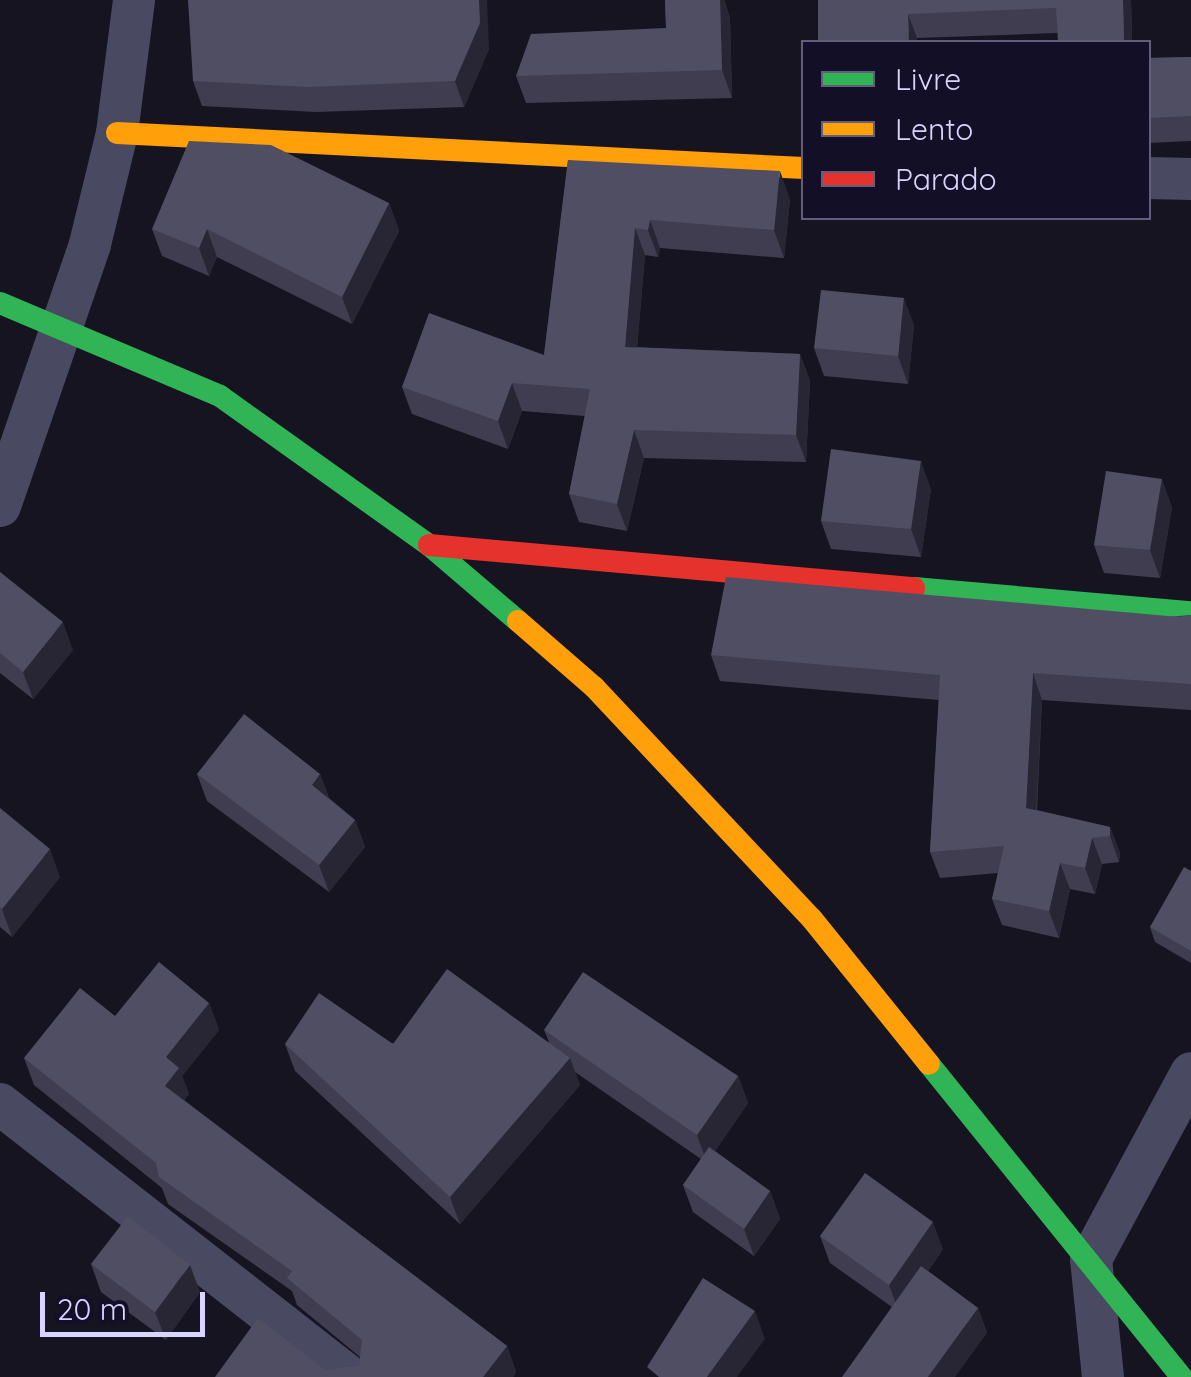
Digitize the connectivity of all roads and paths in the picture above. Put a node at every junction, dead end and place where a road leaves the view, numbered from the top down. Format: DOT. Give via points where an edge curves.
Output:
graph roads {
  1 [pos="134,0"];
  2 [pos="118,133"];
  3 [pos="801,168"];
  4 [pos="1151,178"];
  5 [pos="1191,179"];
  6 [pos="0,304"];
  7 [pos="63,325"];
  8 [pos="0,506"];
  9 [pos="428,545"];
  10 [pos="1191,612"];
  11 [pos="1191,1074"];
  12 [pos="0,1104"];
  13 [pos="1091,1259"];
  14 [pos="349,1377"];
  15 [pos="1103,1377"];
  16 [pos="1182,1377"];
  1 -- 2 [label="street"];
  2 -- 3 [label="main road"];
  2 -- 7 [label="street"];
  4 -- 5 [label="street"];
  6 -- 7 [label="main road"];
  7 -- 8 [label="street"];
  7 -- 9 [label="main road" via="220,396"];
  9 -- 10 [label="main road"];
  9 -- 13 [label="main road" via="594,687 812,919"];
  11 -- 13 [label="street"];
  12 -- 14 [label="street"];
  13 -- 15 [label="street"];
  13 -- 16 [label="main road"];
}
